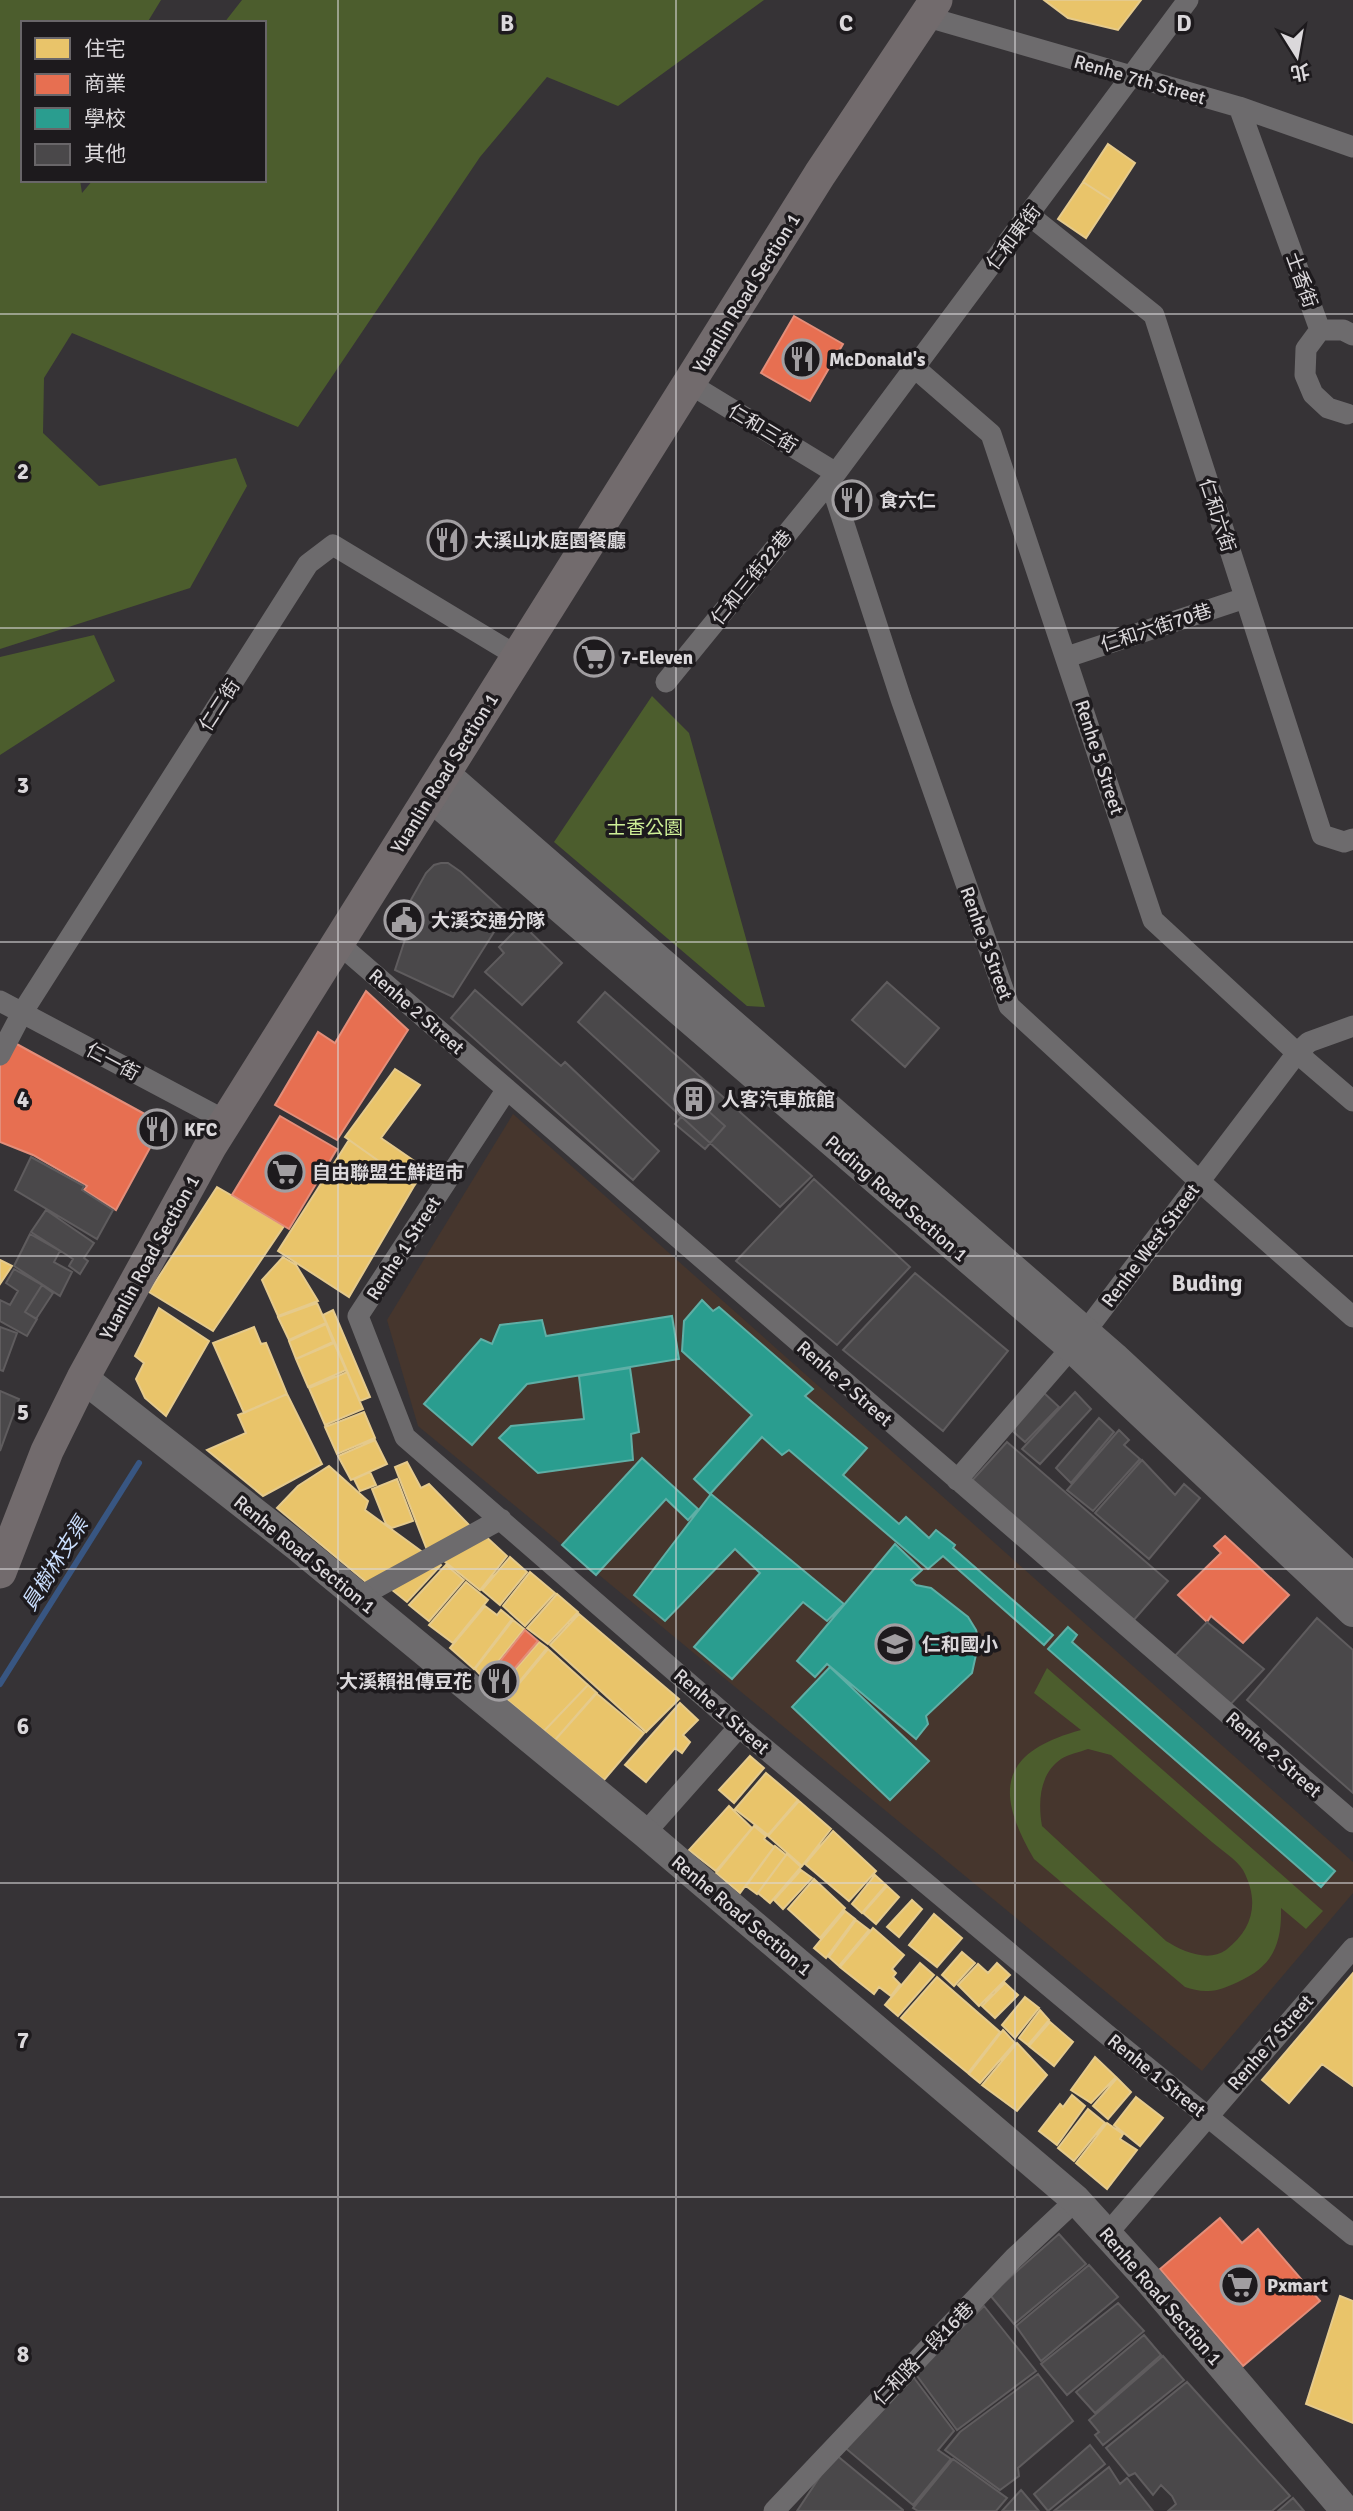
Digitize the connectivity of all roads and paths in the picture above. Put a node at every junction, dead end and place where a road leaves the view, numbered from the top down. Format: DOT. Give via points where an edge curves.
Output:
graph roads {
  1 [pos="1188,0"];
  2 [pos="930,8"];
  3 [pos="1131,77"];
  4 [pos="1239,107"];
  5 [pos="1353,146"];
  6 [pos="1029,215"];
  7 [pos="1320,330"];
  8 [pos="1353,335"];
  9 [pos="915,368"];
  10 [pos="690,384"];
  11 [pos="1351,420"];
  12 [pos="833,477"];
  13 [pos="1245,598"];
  14 [pos="517,656"];
  15 [pos="1067,657"];
  16 [pos="666,682"];
  17 [pos="437,785"];
  18 [pos="1353,839"];
  19 [pos="338,943"];
  20 [pos="0,1002"];
  21 [pos="22,1013"];
  22 [pos="1353,1026"];
  23 [pos="1297,1053"];
  24 [pos="0,1055"];
  25 [pos="507,1089"];
  26 [pos="1353,1101"];
  27 [pos="226,1121"];
  28 [pos="1198,1180"];
  29 [pos="1353,1317"];
  30 [pos="1078,1340"];
  31 [pos="83,1378"];
  32 [pos="957,1480"];
  33 [pos="501,1519"];
  34 [pos="0,1572"];
  35 [pos="1353,1579"];
  36 [pos="359,1597"];
  37 [pos="1353,1612"];
  38 [pos="739,1727"];
  39 [pos="1353,1822"];
  40 [pos="645,1833"];
  41 [pos="1353,1948"];
  42 [pos="1206,2116"];
  43 [pos="1076,2200"];
  44 [pos="1107,2234"];
  45 [pos="1353,2235"];
  46 [pos="774,2511"];
  47 [pos="1346,2511"];
  1 -- 3 [label="street, 仁和東街"];
  2 -- 3 [label="street, Renhe 7th Street"];
  2 -- 10 [label="main road, Yuanlin Road Section 1"];
  3 -- 4 [label="street, Renhe 7th Street"];
  3 -- 6 [label="street, 仁和東街"];
  4 -- 5 [label="street, Renhe 7th Street"];
  4 -- 7 [label="street, 士香街"];
  6 -- 9 [label="street, 仁和東街"];
  6 -- 13 [label="street, 仁和六街" via="1154,315"];
  7 -- 8 [label="street"];
  7 -- 11 [label="street, 士香街" via="1306,349 1305,375 1313,394"];
  9 -- 12 [label="street, 仁和東街"];
  9 -- 15 [label="street, Renhe 5 Street" via="991,434"];
  10 -- 12 [label="street, 仁和三街"];
  10 -- 14 [label="main road, Yuanlin Road Section 1"];
  12 -- 16 [label="street, 仁和三街22巷"];
  12 -- 28 [label="street, Renhe 3 Street" via="901,699 1009,1006"];
  13 -- 15 [label="street, 仁和六街70巷"];
  13 -- 18 [label="street, 仁和六街" via="1322,835 1344,842"];
  14 -- 17 [label="main road, Yuanlin Road Section 1"];
  14 -- 21 [label="street, 仁二街" via="333,545 308,564"];
  15 -- 23 [label="street, Renhe 5 Street" via="1153,920"];
  17 -- 19 [label="main road, Yuanlin Road Section 1"];
  17 -- 30 [label="main road, Puding Road Section 1"];
  19 -- 25 [label="street, Renhe 2 Street"];
  19 -- 27 [label="main road, Yuanlin Road Section 1"];
  20 -- 21 [label="street, 仁一街"];
  21 -- 24 [label="street, 仁二街"];
  21 -- 27 [label="street, 仁一街"];
  22 -- 23 [label="street, Renhe West Street" via="1309,1042"];
  23 -- 26 [label="street, Renhe 5 Street"];
  23 -- 28 [label="street, Renhe West Street"];
  25 -- 32 [label="street, Renhe 2 Street"];
  25 -- 33 [label="street, Renhe 1 Street" via="358,1316 405,1437"];
  27 -- 31 [label="main road, Yuanlin Road Section 1"];
  28 -- 29 [label="street, Renhe 3 Street"];
  28 -- 30 [label="street, Renhe West Street"];
  30 -- 32 [label="street, Renhe West Street"];
  30 -- 35 [label="main road, Puding Road Section 1"];
  30 -- 37 [label="main road, Puding Road Section 1"];
  31 -- 34 [label="main road, Yuanlin Road Section 1" via="47,1451"];
  31 -- 36 [label="main road, Renhe Road Section 1"];
  32 -- 39 [label="street, Renhe 2 Street"];
  33 -- 36 [label="street"];
  33 -- 38 [label="street, Renhe 1 Street"];
  36 -- 40 [label="main road, Renhe Road Section 1"];
  38 -- 40 [label="street"];
  38 -- 42 [label="street, Renhe 1 Street"];
  40 -- 43 [label="main road, Renhe Road Section 1"];
  41 -- 42 [label="street, Renhe 7 Street"];
  42 -- 44 [label="street, Renhe 7 Street"];
  42 -- 45 [label="street, Renhe 1 Street"];
  43 -- 44 [label="main road, Renhe Road Section 1"];
  43 -- 46 [label="street, 仁和路一段16巷" via="1014,2258"];
  44 -- 47 [label="main road, Renhe Road Section 1"];
}
